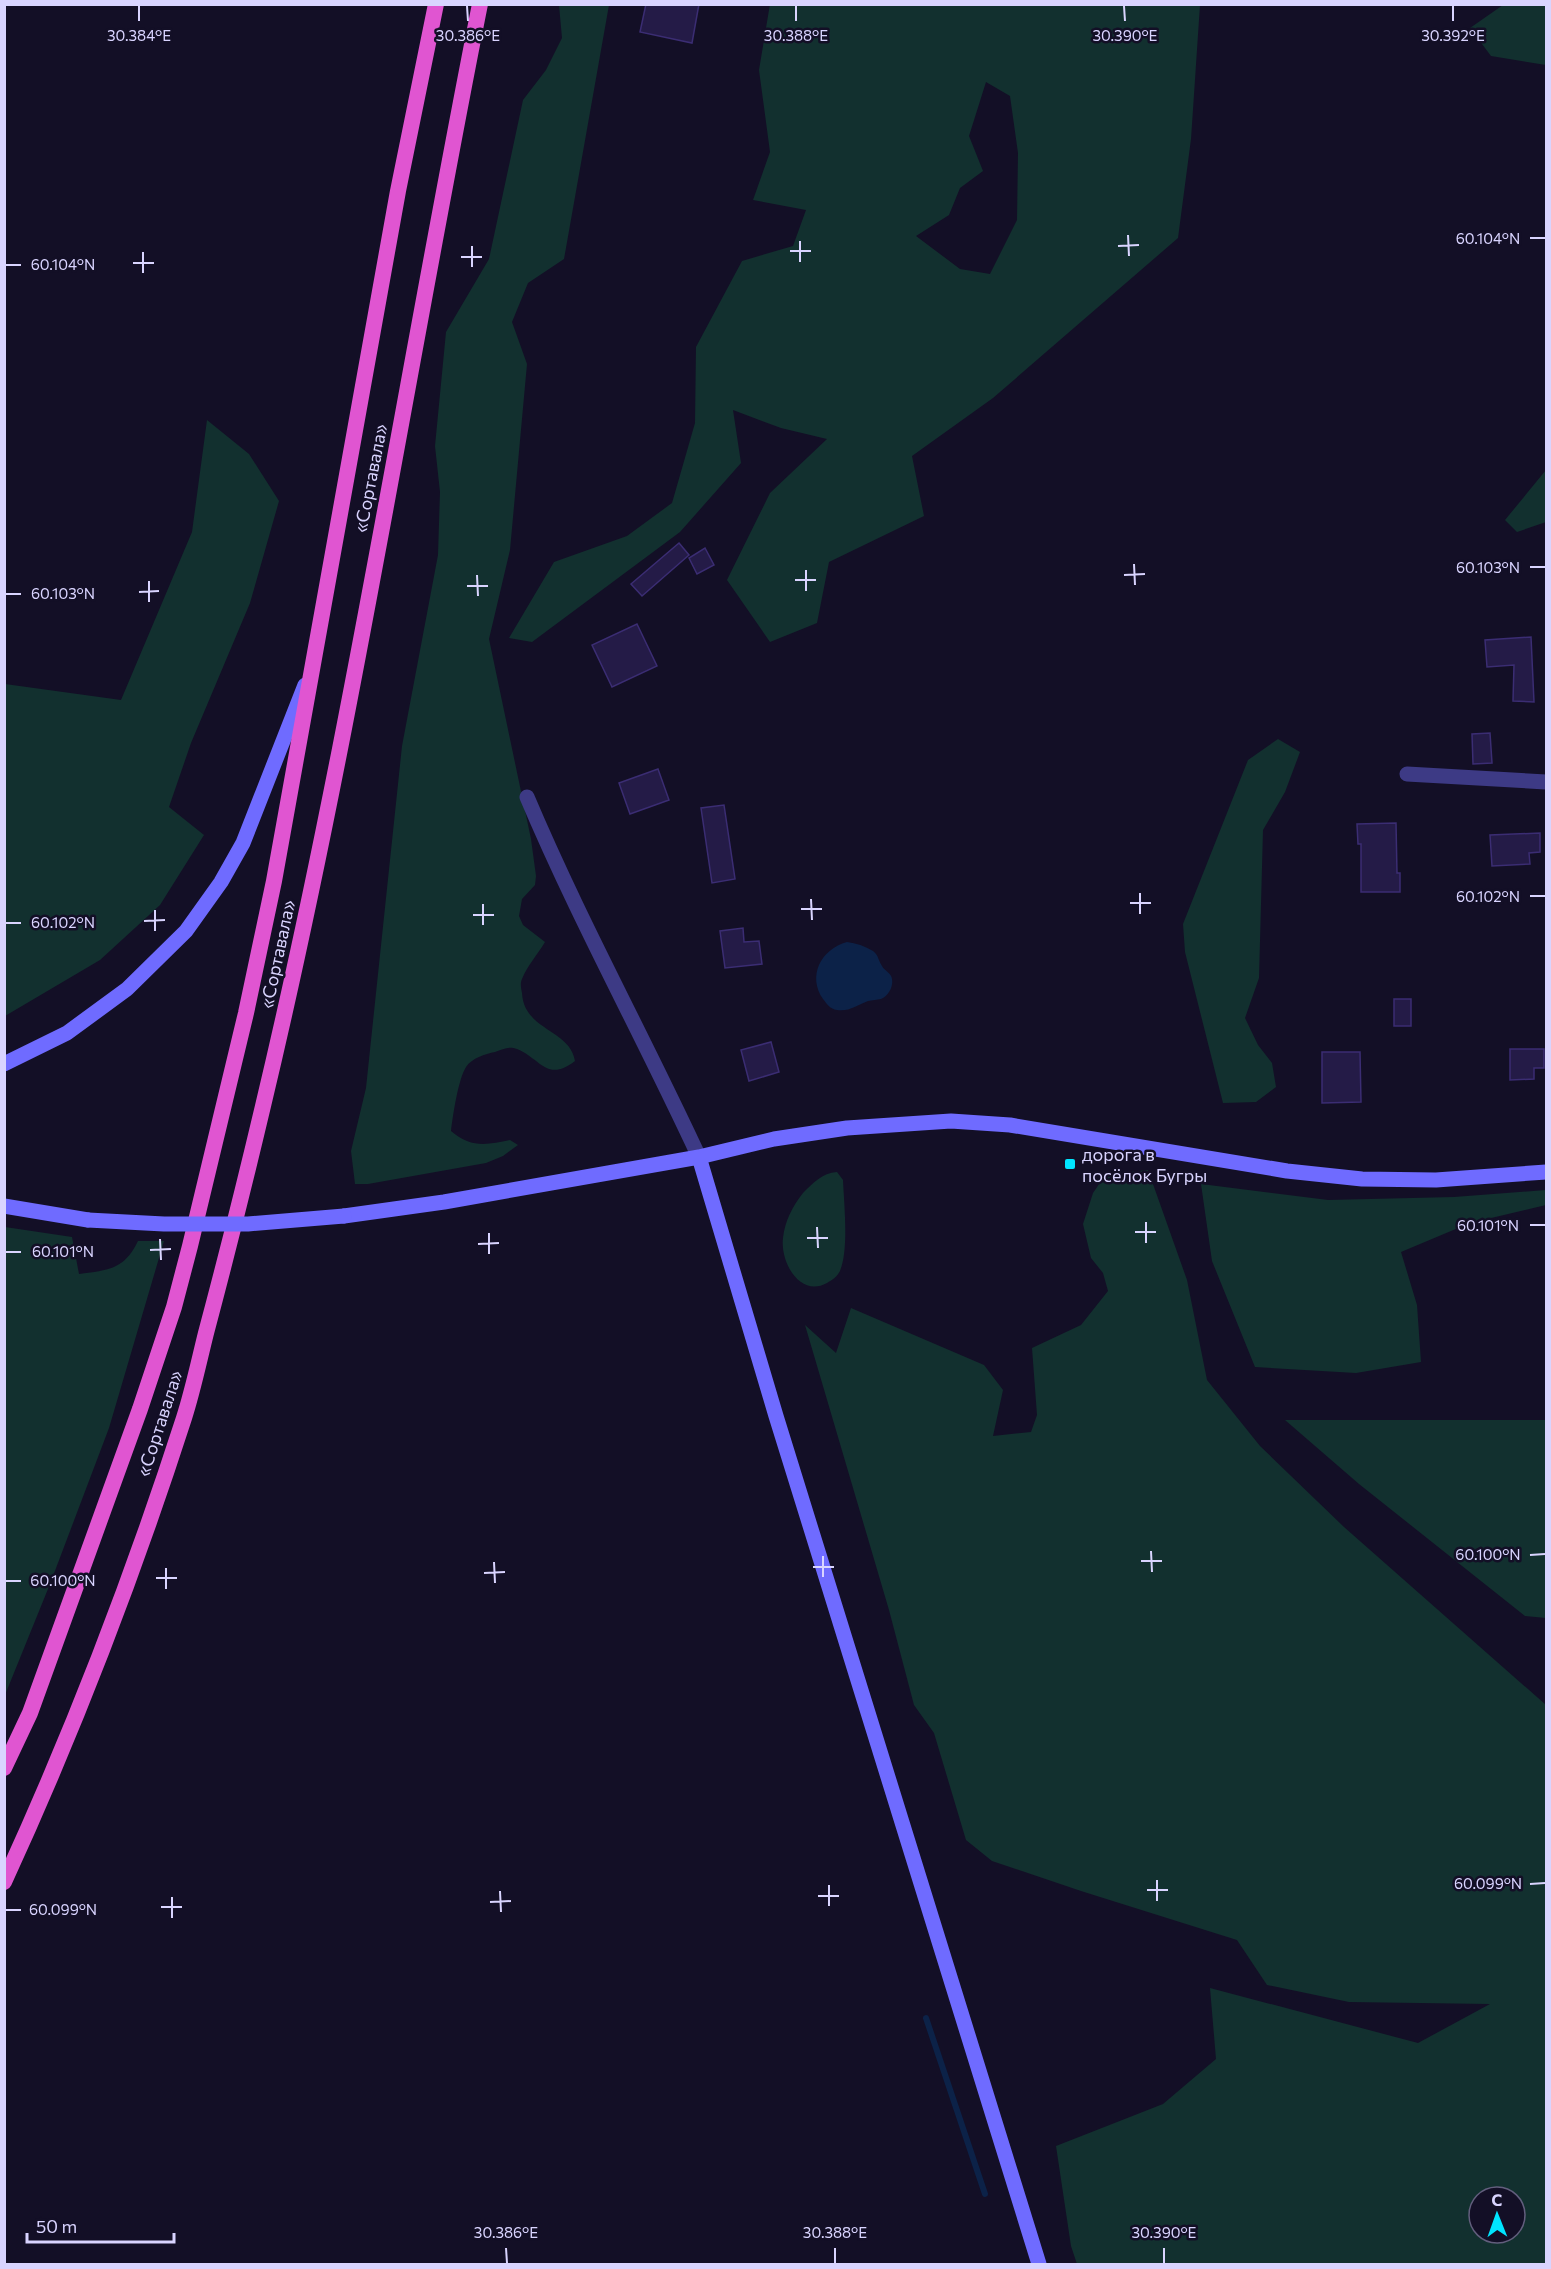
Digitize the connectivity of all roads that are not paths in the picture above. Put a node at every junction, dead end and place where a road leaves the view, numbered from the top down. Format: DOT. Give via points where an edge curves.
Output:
graph roads {
  1 [pos="436,4"];
  2 [pos="480,4"];
  3 [pos="310,674"];
  4 [pos="1407,774"];
  5 [pos="1546,782"];
  6 [pos="527,797"];
  7 [pos="4,1064"];
  8 [pos="699,1157"];
  9 [pos="1546,1172"];
  10 [pos="4,1206"];
  11 [pos="4,1768"];
  12 [pos="4,1882"];
  13 [pos="1039,2265"];
  1 -- 3 [label="highway, «Сортавала»"];
  2 -- 12 [label="highway, «Сортавала»" via="309,896 228,1249 185,1414 132,1566 52,1779"];
  3 -- 7 [label="main road" via="243,843 186,932 127,989 67,1033"];
  3 -- 11 [label="highway, «Сортавала»" via="274,881 174,1307 30,1713"];
  4 -- 5 [label="street"];
  6 -- 8 [label="street" via="559,872"];
  8 -- 9 [label="main road" via="774,1139 847,1128 951,1121 1021,1126 1362,1179 1436,1180"];
  8 -- 10 [label="main road, bridge" via="444,1202 248,1224 87,1220"];
  8 -- 13 [label="main road" via="779,1428"];
}
